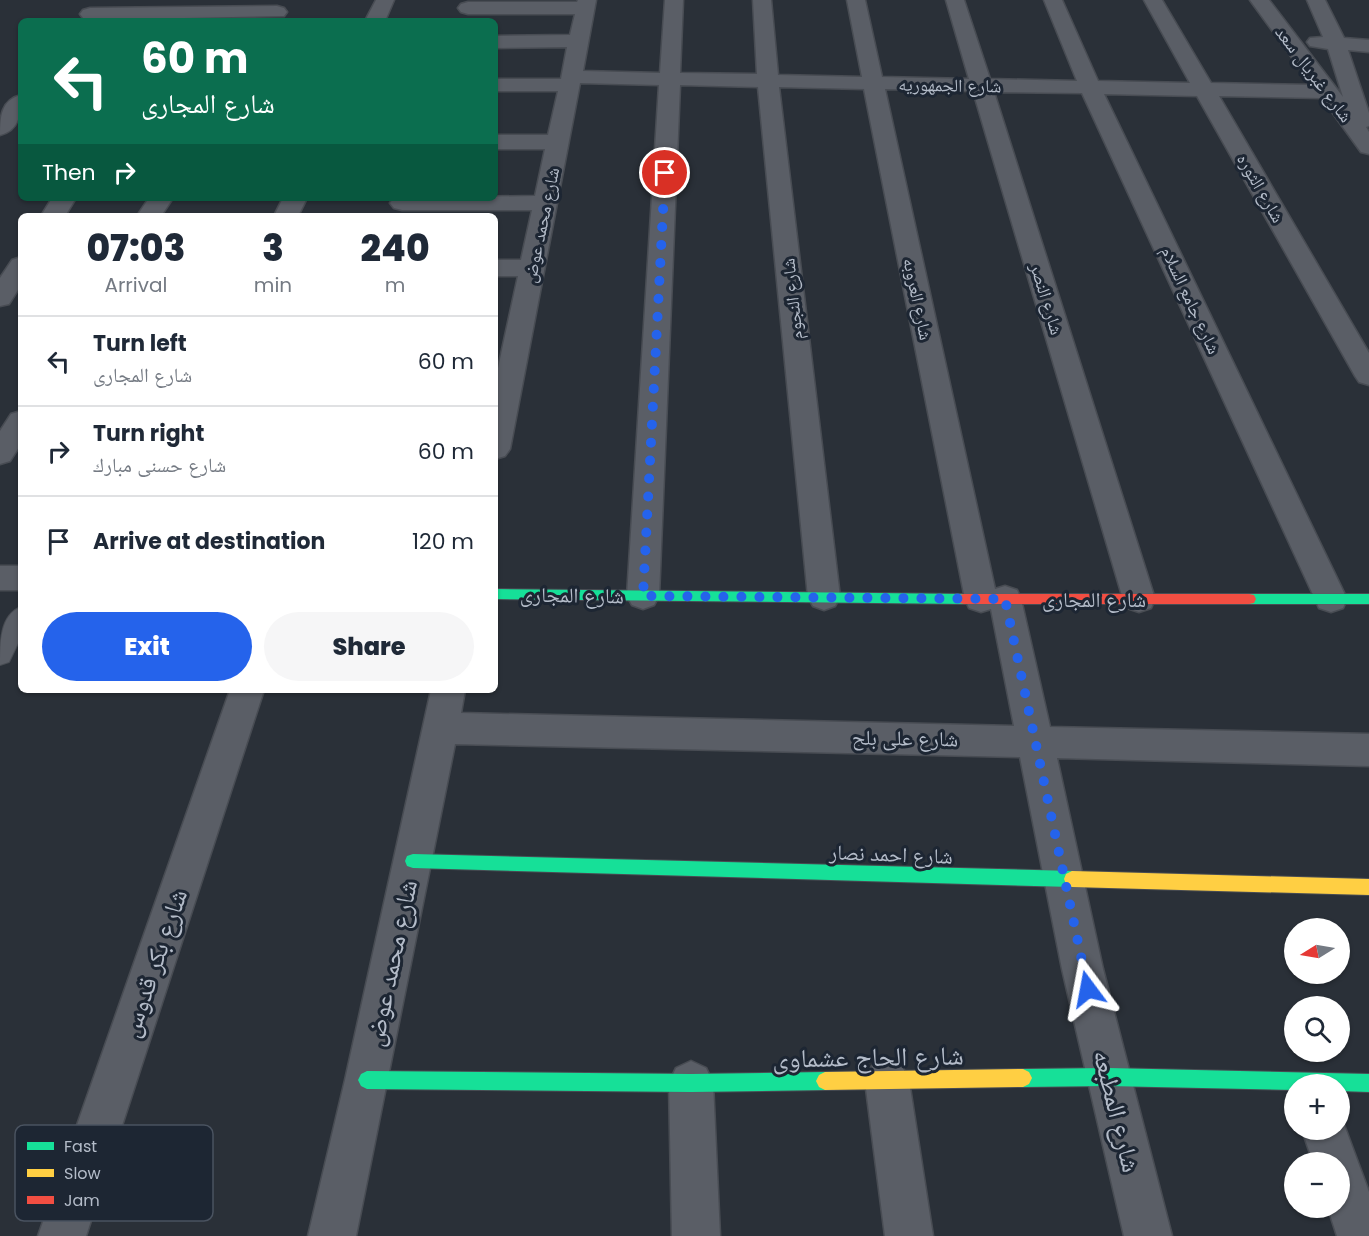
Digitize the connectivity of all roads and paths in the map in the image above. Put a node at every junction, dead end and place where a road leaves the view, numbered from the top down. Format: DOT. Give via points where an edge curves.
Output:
graph roads {
  1 [pos="385,0"];
  2 [pos="674,0"];
  3 [pos="762,0"];
  4 [pos="856,0"];
  5 [pos="955,0"];
  6 [pos="1053,0"];
  7 [pos="1153,0"];
  8 [pos="1259,0"];
  9 [pos="1316,0"];
  10 [pos="586,4"];
  11 [pos="468,8"];
  12 [pos="278,11"];
  13 [pos="92,12"];
  14 [pos="185,12"];
  15 [pos="376,18"];
  16 [pos="1289,39"];
  17 [pos="579,41"];
  18 [pos="498,42"];
  19 [pos="1336,43"];
  20 [pos="1369,46"];
  21 [pos="670,79"];
  22 [pos="571,81"];
  23 [pos="768,81"];
  24 [pos="873,83"];
  25 [pos="498,85"];
  26 [pos="981,85"];
  27 [pos="1090,87"];
  28 [pos="1204,89"];
  29 [pos="1328,93"];
  30 [pos="18,105"];
  31 [pos="0,128"];
  32 [pos="498,142"];
  33 [pos="558,142"];
  34 [pos="1369,147"];
  35 [pos="402,203"];
  36 [pos="545,203"];
  37 [pos="498,268"];
  38 [pos="532,268"];
  39 [pos="18,270"];
  40 [pos="0,298"];
  41 [pos="506,344"];
  42 [pos="1369,376"];
  43 [pos="498,420"];
  44 [pos="18,425"];
  45 [pos="0,454"];
  46 [pos="0,578"];
  47 [pos="18,578"];
  48 [pos="498,594"];
  49 [pos="643,596"];
  50 [pos="824,597"];
  51 [pos="993,599"];
  52 [pos="1139,599"];
  53 [pos="1331,599"];
  54 [pos="1369,599"];
  55 [pos="18,621"];
  56 [pos="2,645"];
  57 [pos="246,693"];
  58 [pos="444,709"];
  59 [pos="1037,741"];
  60 [pos="1369,750"];
  61 [pos="413,861"];
  62 [pos="1063,879"];
  63 [pos="1369,887"];
  64 [pos="1108,1077"];
  65 [pos="367,1080"];
  66 [pos="887,1081"];
  67 [pos="1284,1082"];
  68 [pos="691,1083"];
  69 [pos="1350,1083"];
  70 [pos="1369,1083"];
  71 [pos="100,1125"];
  72 [pos="1350,1204"];
  73 [pos="67,1221"];
  74 [pos="62,1236"];
  75 [pos="332,1236"];
  76 [pos="696,1236"];
  77 [pos="909,1236"];
  78 [pos="1148,1236"];
  79 [pos="1361,1236"];
  1 -- 15 [label="street"];
  2 -- 21 [label="street"];
  3 -- 23 [label="street, شارع النجوم"];
  4 -- 24 [label="street, شارع العروبه"];
  5 -- 26 [label="street, شارع النصر"];
  6 -- 27 [label="street, شارع جامع السلام"];
  7 -- 28 [label="street, شارع الثوره"];
  8 -- 16 [label="street, شارع غبريال سعد"];
  9 -- 19 [label="street"];
  10 -- 11 [label="street"];
  10 -- 17 [label="street, شارع محمد عوض"];
  12 -- 14 [label="street"];
  13 -- 14 [label="street"];
  16 -- 19 [label="street"];
  16 -- 29 [label="street, شارع غبريال سعد"];
  17 -- 18 [label="street"];
  17 -- 22 [label="street, شارع محمد عوض"];
  19 -- 20 [label="street"];
  19 -- 34 [label="street"];
  21 -- 22 [label="street, شارع الجمهوريه"];
  21 -- 23 [label="street, شارع الجمهوريه"];
  21 -- 49 [label="street"];
  22 -- 25 [label="street, شارع الجمهوريه"];
  22 -- 33 [label="street, شارع محمد عوض"];
  23 -- 24 [label="street, شارع الجمهوريه"];
  23 -- 50 [label="street, شارع النجوم"];
  24 -- 26 [label="street, شارع الجمهوريه"];
  24 -- 51 [label="street, شارع العروبه"];
  26 -- 27 [label="street, شارع الجمهوريه"];
  26 -- 52 [label="street, شارع النصر"];
  27 -- 28 [label="street, شارع الجمهوريه"];
  27 -- 53 [label="street, شارع جامع السلام"];
  28 -- 29 [label="street, شارع الجمهوريه"];
  28 -- 42 [label="street, شارع الثوره"];
  29 -- 34 [label="street, شارع غبريال سعد"];
  30 -- 31 [label="street"];
  32 -- 33 [label="street"];
  33 -- 36 [label="street, شارع محمد عوض"];
  35 -- 36 [label="street"];
  36 -- 38 [label="street, شارع محمد عوض"];
  37 -- 38 [label="street"];
  38 -- 41 [label="street, شارع محمد عوض"];
  39 -- 40 [label="street"];
  41 -- 43 [label="street, شارع محمد عوض"];
  44 -- 45 [label="street"];
  46 -- 47 [label="street"];
  48 -- 49 [label="street, شارع المجارى"];
  49 -- 50 [label="street, شارع المجارى"];
  50 -- 51 [label="street, شارع المجارى"];
  51 -- 52 [label="street, شارع المجارى"];
  51 -- 59 [label="street, شارع المطبعه"];
  52 -- 53 [label="street, شارع المجارى"];
  53 -- 54 [label="street, شارع المجارى"];
  55 -- 56 [label="lane"];
  57 -- 71 [label="street, شارع بكر قدوس"];
  58 -- 59 [label="street, شارع على بلح"];
  58 -- 61 [label="street, شارع محمد عوض"];
  59 -- 60 [label="street, شارع على بلح"];
  59 -- 62 [label="street, شارع المطبعه"];
  61 -- 62 [label="street, شارع احمد نصار"];
  61 -- 65 [label="street, شارع محمد عوض"];
  62 -- 63 [label="street, شارع احمد نصار"];
  62 -- 64 [label="street, شارع المطبعه"];
  64 -- 66 [label="street, شارع الحاج عشماوى"];
  64 -- 67 [label="street, شارع الحاج عشماوى"];
  64 -- 78 [label="street, شارع المطبعه"];
  65 -- 68 [label="street, شارع الحاج عشماوى"];
  65 -- 75 [label="street, شارع محمد عوض"];
  66 -- 68 [label="street, شارع الحاج عشماوى"];
  66 -- 77 [label="street"];
  68 -- 76 [label="street"];
  69 -- 70 [label="street, شارع الحاج عشماوى"];
  72 -- 79 [label="street"];
  73 -- 74 [label="street, شارع بكر قدوس"];
}
